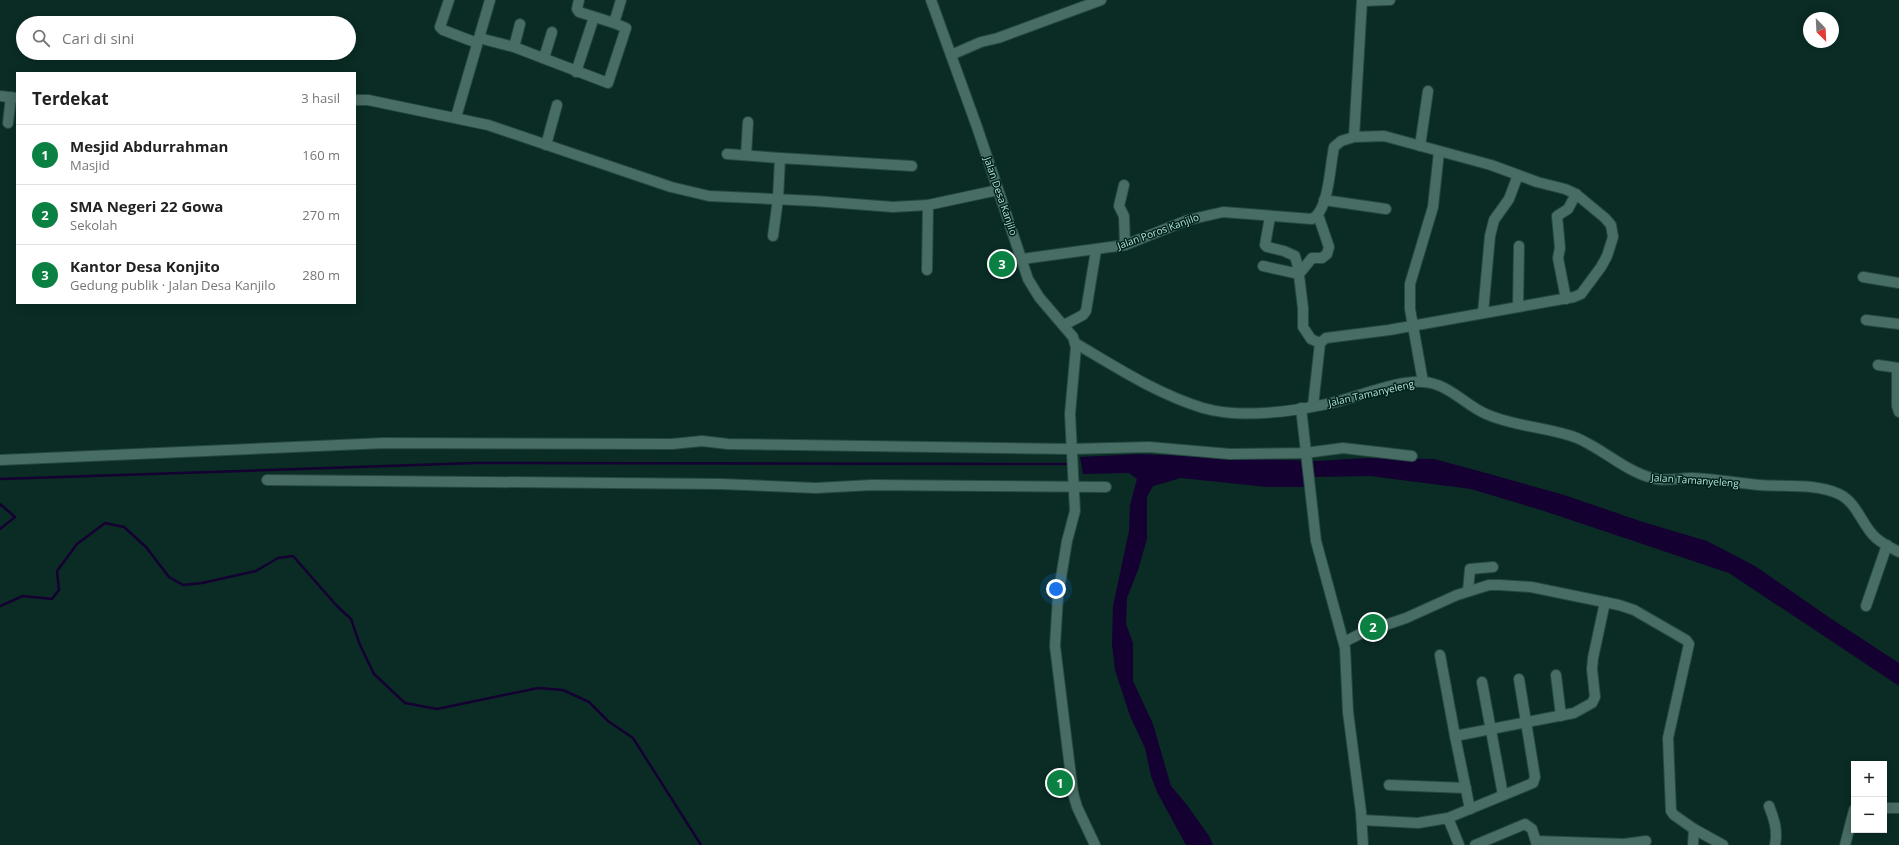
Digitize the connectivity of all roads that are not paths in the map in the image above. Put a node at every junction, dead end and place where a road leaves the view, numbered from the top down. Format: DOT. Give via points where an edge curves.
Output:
graph roads {
  1 [pos="449,0"];
  2 [pos="490,0"];
  3 [pos="579,0"];
  4 [pos="620,0"];
  5 [pos="931,0"];
  6 [pos="1101,0"];
  7 [pos="1362,0"];
  8 [pos="1390,0"];
  9 [pos="594,16"];
  10 [pos="614,22"];
  11 [pos="520,24"];
  12 [pos="552,32"];
  13 [pos="478,40"];
  14 [pos="514,47"];
  15 [pos="951,55"];
  16 [pos="544,58"];
  17 [pos="576,72"];
  18 [pos="1428,91"];
  19 [pos="0,96"];
  20 [pos="14,98"];
  21 [pos="356,100"];
  22 [pos="557,105"];
  23 [pos="456,117"];
  24 [pos="748,122"];
  25 [pos="8,123"];
  26 [pos="1354,137"];
  27 [pos="546,145"];
  28 [pos="1420,146"];
  29 [pos="1439,152"];
  30 [pos="727,154"];
  31 [pos="746,155"];
  32 [pos="780,158"];
  33 [pos="912,166"];
  34 [pos="1518,175"];
  35 [pos="1124,185"];
  36 [pos="998,190"];
  37 [pos="1576,194"];
  38 [pos="778,199"];
  39 [pos="1324,200"];
  40 [pos="928,205"];
  41 [pos="1386,209"];
  42 [pos="1318,215"];
  43 [pos="1270,217"];
  44 [pos="773,236"];
  45 [pos="1125,245"];
  46 [pos="1519,246"];
  47 [pos="1096,250"];
  48 [pos="1022,259"];
  49 [pos="1263,266"];
  50 [pos="927,270"];
  51 [pos="1299,274"];
  52 [pos="1863,277"];
  53 [pos="1899,283"];
  54 [pos="1566,299"];
  55 [pos="1518,307"];
  56 [pos="1483,313"];
  57 [pos="1866,320"];
  58 [pos="1899,324"];
  59 [pos="1064,325"];
  60 [pos="1413,325"];
  61 [pos="1076,343"];
  62 [pos="1320,343"];
  63 [pos="1878,365"];
  64 [pos="1898,368"];
  65 [pos="1423,382"];
  66 [pos="1314,406"];
  67 [pos="1301,408"];
  68 [pos="1899,412"];
  69 [pos="1071,452"];
  70 [pos="1305,455"];
  71 [pos="1412,456"];
  72 [pos="0,460"];
  73 [pos="267,480"];
  74 [pos="1074,484"];
  75 [pos="1106,487"];
  76 [pos="1887,545"];
  77 [pos="1899,552"];
  78 [pos="1493,567"];
  79 [pos="1468,591"];
  80 [pos="1605,602"];
  81 [pos="1866,606"];
  82 [pos="1344,642"];
  83 [pos="1440,655"];
  84 [pos="1556,675"];
  85 [pos="1519,680"];
  86 [pos="1482,682"];
  87 [pos="1561,716"];
  88 [pos="1527,722"];
  89 [pos="1491,730"];
  90 [pos="1455,736"];
  91 [pos="1389,785"];
  92 [pos="1466,788"];
  93 [pos="1503,795"];
  94 [pos="1769,806"];
  95 [pos="1887,808"];
  96 [pos="1899,808"];
  97 [pos="1470,809"];
  98 [pos="1448,818"];
  99 [pos="1362,820"];
  100 [pos="1851,823"];
  101 [pos="1694,829"];
  102 [pos="1646,841"];
  103 [pos="1536,843"];
  104 [pos="1095,845"];
  105 [pos="1363,845"];
  106 [pos="1459,845"];
  107 [pos="1475,845"];
  108 [pos="1693,845"];
  109 [pos="1723,845"];
  110 [pos="1775,845"];
  111 [pos="1846,845"];
  1 -- 13 [label="street" via="440,27"];
  2 -- 13 [label="street"];
  3 -- 9 [label="street" via="578,11"];
  4 -- 10 [label="street"];
  5 -- 15 [label="street, Jalan Desa Kanjilo"];
  6 -- 15 [label="street"];
  7 -- 8 [label="street"];
  7 -- 26 [label="street"];
  9 -- 10 [label="street"];
  9 -- 17 [label="street"];
  10 -- 17 [label="street" via="624,26 626,30 610,81 606,83"];
  11 -- 14 [label="street"];
  12 -- 16 [label="street"];
  13 -- 14 [label="street"];
  13 -- 23 [label="street"];
  14 -- 16 [label="street"];
  15 -- 36 [label="street, Jalan Desa Kanjilo"];
  16 -- 17 [label="street"];
  18 -- 28 [label="street"];
  19 -- 20 [label="street"];
  20 -- 25 [label="street"];
  21 -- 23 [label="street" via="368,100"];
  22 -- 27 [label="street"];
  23 -- 27 [label="street"];
  24 -- 31 [label="street"];
  26 -- 28 [label="street" via="1384,136"];
  26 -- 39 [label="street" via="1341,141 1334,147"];
  27 -- 38 [label="street" via="691,193"];
  28 -- 29 [label="street"];
  29 -- 34 [label="street" via="1491,165"];
  29 -- 60 [label="street" via="1433,207 1410,284"];
  30 -- 31 [label="street"];
  31 -- 32 [label="street"];
  32 -- 33 [label="street"];
  32 -- 38 [label="street"];
  34 -- 37 [label="street"];
  34 -- 56 [label="street" via="1509,199 1494,220 1490,236"];
  35 -- 45 [label="street" via="1119,206 1124,216"];
  36 -- 40 [label="street"];
  36 -- 48 [label="street, Jalan Desa Kanjilo"];
  37 -- 54 [label="street" via="1568,209 1557,216 1560,248 1558,258"];
  37 -- 54 [label="street" via="1605,218 1611,226 1613,237 1607,256 1581,294"];
  38 -- 40 [label="street" via="893,207"];
  38 -- 44 [label="street"];
  39 -- 41 [label="street"];
  39 -- 42 [label="street"];
  40 -- 50 [label="street"];
  42 -- 43 [label="street, Jalan Poros Kanjilo" via="1306,220"];
  42 -- 51 [label="street" via="1329,246 1327,254 1322,258 1312,258"];
  43 -- 45 [label="street, Jalan Poros Kanjilo" via="1213,213"];
  43 -- 51 [label="street" via="1265,245 1293,255"];
  45 -- 47 [label="street, Jalan Poros Kanjilo"];
  46 -- 55 [label="street"];
  47 -- 48 [label="street, Jalan Poros Kanjilo"];
  47 -- 59 [label="street" via="1085,313"];
  48 -- 59 [label="street, Jalan Desa Kanjilo" via="1035,291"];
  49 -- 51 [label="street"];
  51 -- 62 [label="street" via="1303,327 1311,338"];
  52 -- 53 [label="street"];
  54 -- 55 [label="street"];
  55 -- 56 [label="street"];
  56 -- 60 [label="street"];
  57 -- 58 [label="street"];
  59 -- 61 [label="street, Jalan Desa Kanjilo"];
  60 -- 62 [label="street" via="1326,338"];
  60 -- 65 [label="street"];
  61 -- 67 [label="street, Jalan Tamanyeleng" via="1156,389 1203,408 1242,413"];
  61 -- 69 [label="street" via="1070,414"];
  62 -- 66 [label="street"];
  63 -- 64 [label="street"];
  64 -- 68 [label="street"];
  65 -- 66 [label="street, Jalan Tamanyeleng" via="1396,385"];
  65 -- 76 [label="street, Jalan Tamanyeleng" via="1454,393 1483,413 1497,419 1579,439 1632,470 1654,479 1703,479 1833,492 1846,498 1872,535"];
  66 -- 67 [label="street, Jalan Tamanyeleng"];
  67 -- 70 [label="street"];
  69 -- 70 [label="street" via="1149,447 1215,454"];
  69 -- 72 [label="street" via="728,444 702,441 672,444 414,443"];
  69 -- 74 [label="street"];
  70 -- 71 [label="street" via="1322,449 1342,448"];
  70 -- 82 [label="street" via="1316,541"];
  73 -- 74 [label="street" via="690,484 816,488 872,485"];
  74 -- 75 [label="street"];
  74 -- 104 [label="street" via="1074,511 1058,596 1056,646 1073,793"];
  76 -- 77 [label="street, Jalan Tamanyeleng"];
  76 -- 81 [label="street"];
  78 -- 79 [label="street" via="1470,569"];
  79 -- 80 [label="street" via="1489,585 1531,587"];
  79 -- 82 [label="street"];
  80 -- 87 [label="street" via="1593,658 1595,699 1584,708"];
  80 -- 101 [label="street" via="1634,610 1689,644 1667,752 1671,811"];
  82 -- 99 [label="street" via="1348,719"];
  83 -- 90 [label="street"];
  84 -- 87 [label="street"];
  85 -- 88 [label="street"];
  86 -- 89 [label="street"];
  87 -- 88 [label="street"];
  88 -- 89 [label="street"];
  88 -- 93 [label="street" via="1534,782"];
  89 -- 90 [label="street"];
  89 -- 93 [label="street"];
  90 -- 92 [label="street"];
  91 -- 92 [label="street"];
  92 -- 97 [label="street"];
  93 -- 97 [label="street"];
  94 -- 110 [label="street" via="1777,834"];
  95 -- 96 [label="street"];
  97 -- 98 [label="street"];
  98 -- 99 [label="street" via="1418,823"];
  98 -- 106 [label="street"];
  99 -- 105 [label="street"];
  100 -- 111 [label="street"];
  101 -- 108 [label="street"];
  101 -- 109 [label="street"];
  102 -- 103 [label="street" via="1624,844"];
  103 -- 107 [label="street" via="1532,829 1525,824"];
}
